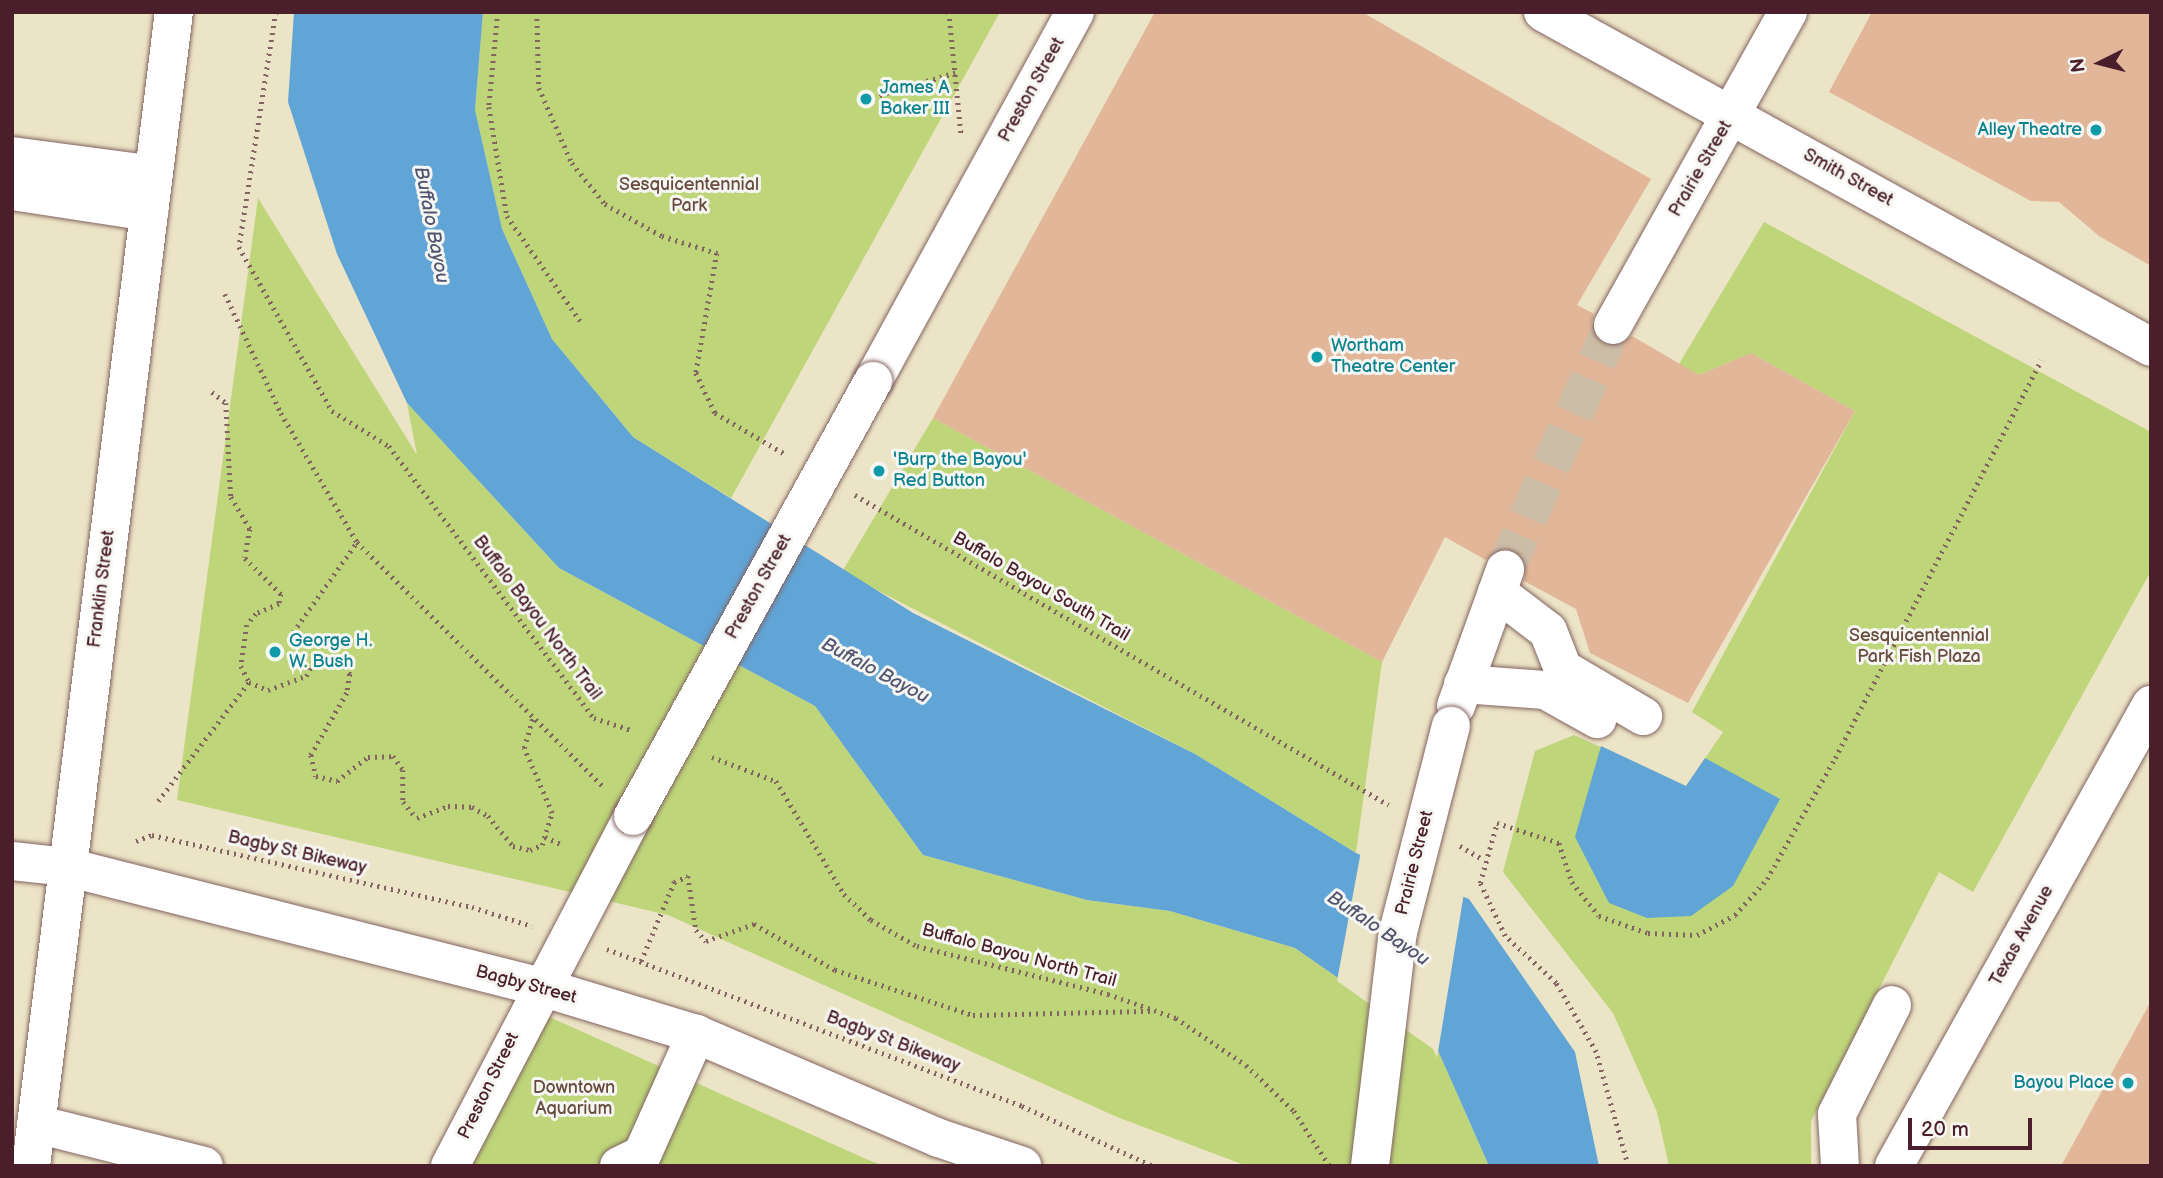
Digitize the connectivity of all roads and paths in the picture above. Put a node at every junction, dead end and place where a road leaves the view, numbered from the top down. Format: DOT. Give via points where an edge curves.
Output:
graph roads {
  1 [pos="174,12"];
  2 [pos="276,12"];
  3 [pos="498,12"];
  4 [pos="537,12"];
  5 [pos="949,12"];
  6 [pos="1076,12"];
  7 [pos="1543,12"];
  8 [pos="1788,12"];
  9 [pos="957,72"];
  10 [pos="866,99"];
  11 [pos="1731,115"];
  12 [pos="962,144"];
  13 [pos="12,156"];
  14 [pos="12,191"];
  15 [pos="151,194"];
  16 [pos="225,294"];
  17 [pos="581,322"];
  18 [pos="1613,326"];
  19 [pos="2151,347"];
  20 [pos="2041,360"];
  21 [pos="212,392"];
  22 [pos="799,462"];
  23 [pos="847,490"];
  24 [pos="357,542"];
  25 [pos="289,638"];
  26 [pos="249,682"];
  27 [pos="1463,684"];
  28 [pos="2151,705"];
  29 [pos="533,716"];
  30 [pos="643,734"];
  31 [pos="704,755"];
  32 [pos="592,775"];
  33 [pos="158,801"];
  34 [pos="1400,811"];
  35 [pos="545,837"];
  36 [pos="1448,839"];
  37 [pos="128,844"];
  38 [pos="561,844"];
  39 [pos="1484,860"];
  40 [pos="12,861"];
  41 [pos="67,867"];
  42 [pos="522,923"];
  43 [pos="619,953"];
  44 [pos="641,961"];
  45 [pos="538,986"];
  46 [pos="1892,1004"];
  47 [pos="1158,1011"];
  48 [pos="696,1034"];
  49 [pos="36,1124"];
  50 [pos="932,1152"];
  51 [pos="644,1162"];
  52 [pos="31,1166"];
  53 [pos="204,1166"];
  54 [pos="450,1166"];
  55 [pos="1022,1166"];
  56 [pos="1153,1166"];
  57 [pos="1329,1166"];
  58 [pos="1370,1166"];
  59 [pos="1628,1166"];
  60 [pos="1840,1166"];
  61 [pos="1894,1166"];
  1 -- 15 [label="street, Franklin Street"];
  2 -- 30 [label="path, Buffalo Bayou North Trail" via="239,247 332,411 389,446 594,718"];
  3 -- 17 [label="path" via="489,107 507,216"];
  4 -- 22 [label="path" via="539,88 572,163 604,204 662,236 717,254 696,373 715,413"];
  5 -- 9 [label="path"];
  6 -- 45 [label="street, Preston Street, bridge"];
  7 -- 11 [label="street, Smith Street"];
  8 -- 11 [label="street, Prairie Street"];
  9 -- 10 [label="path"];
  9 -- 12 [label="path"];
  11 -- 18 [label="street, Prairie Street"];
  11 -- 19 [label="street, Smith Street"];
  13 -- 15 [label="street"];
  14 -- 15 [label="street"];
  15 -- 41 [label="street, Franklin Street"];
  16 -- 24 [label="path" via="281,412"];
  20 -- 39 [label="path" via="1835,758 1767,879 1735,915 1697,935 1647,933 1599,916 1572,882 1559,843 1497,823"];
  21 -- 26 [label="path" via="226,403 231,497 250,529 245,558 281,594 279,604 256,614 240,645"];
  23 -- 34 [label="path, Buffalo Bayou South Trail"];
  24 -- 25 [label="path"];
  24 -- 29 [label="path"];
  26 -- 33 [label="path"];
  26 -- 35 [label="path" via="268,690 288,686 306,676 317,656 341,661 350,674 347,693 311,755 316,776 337,781 368,757 393,756 402,770 403,802 416,818 448,806 472,807 488,816 513,846 530,850"];
  27 -- 27 [label="street, Prairie Street" via="1501,581 1548,631 1563,669 1638,727 1545,690"];
  27 -- 58 [label="street, Prairie Street, bridge" via="1398,932"];
  28 -- 61 [label="street, Texas Avenue"];
  29 -- 32 [label="path"];
  29 -- 35 [label="path" via="524,748 550,800"];
  31 -- 47 [label="path, Buffalo Bayou North Trail" via="776,781 844,894 871,920 917,946"];
  35 -- 38 [label="path"];
  36 -- 39 [label="path"];
  37 -- 42 [label="path, Bagby St Bikeway" via="152,835"];
  39 -- 59 [label="path" via="1480,883 1505,936 1556,983 1596,1052"];
  40 -- 41 [label="street, Bagby Street"];
  41 -- 45 [label="street, Bagby Street"];
  41 -- 49 [label="street, Franklin Street"];
  43 -- 44 [label="path, Bagby St Bikeway"];
  44 -- 47 [label="path" via="674,882 688,877 696,930 706,941 754,924 835,970 938,1007 1021,1018"];
  44 -- 56 [label="path, Bagby St Bikeway" via="1022,1105"];
  45 -- 48 [label="street, Bagby Street"];
  45 -- 54 [label="street, Preston Street"];
  46 -- 60 [label="street" via="1837,1114"];
  47 -- 57 [label="path, Buffalo Bayou North Trail" via="1246,1065 1294,1111"];
  48 -- 50 [label="street, Bagby Street"];
  48 -- 51 [label="street"];
  49 -- 52 [label="street, Franklin Street"];
  49 -- 53 [label="street"];
  50 -- 55 [label="street, Bagby Street"];
}
